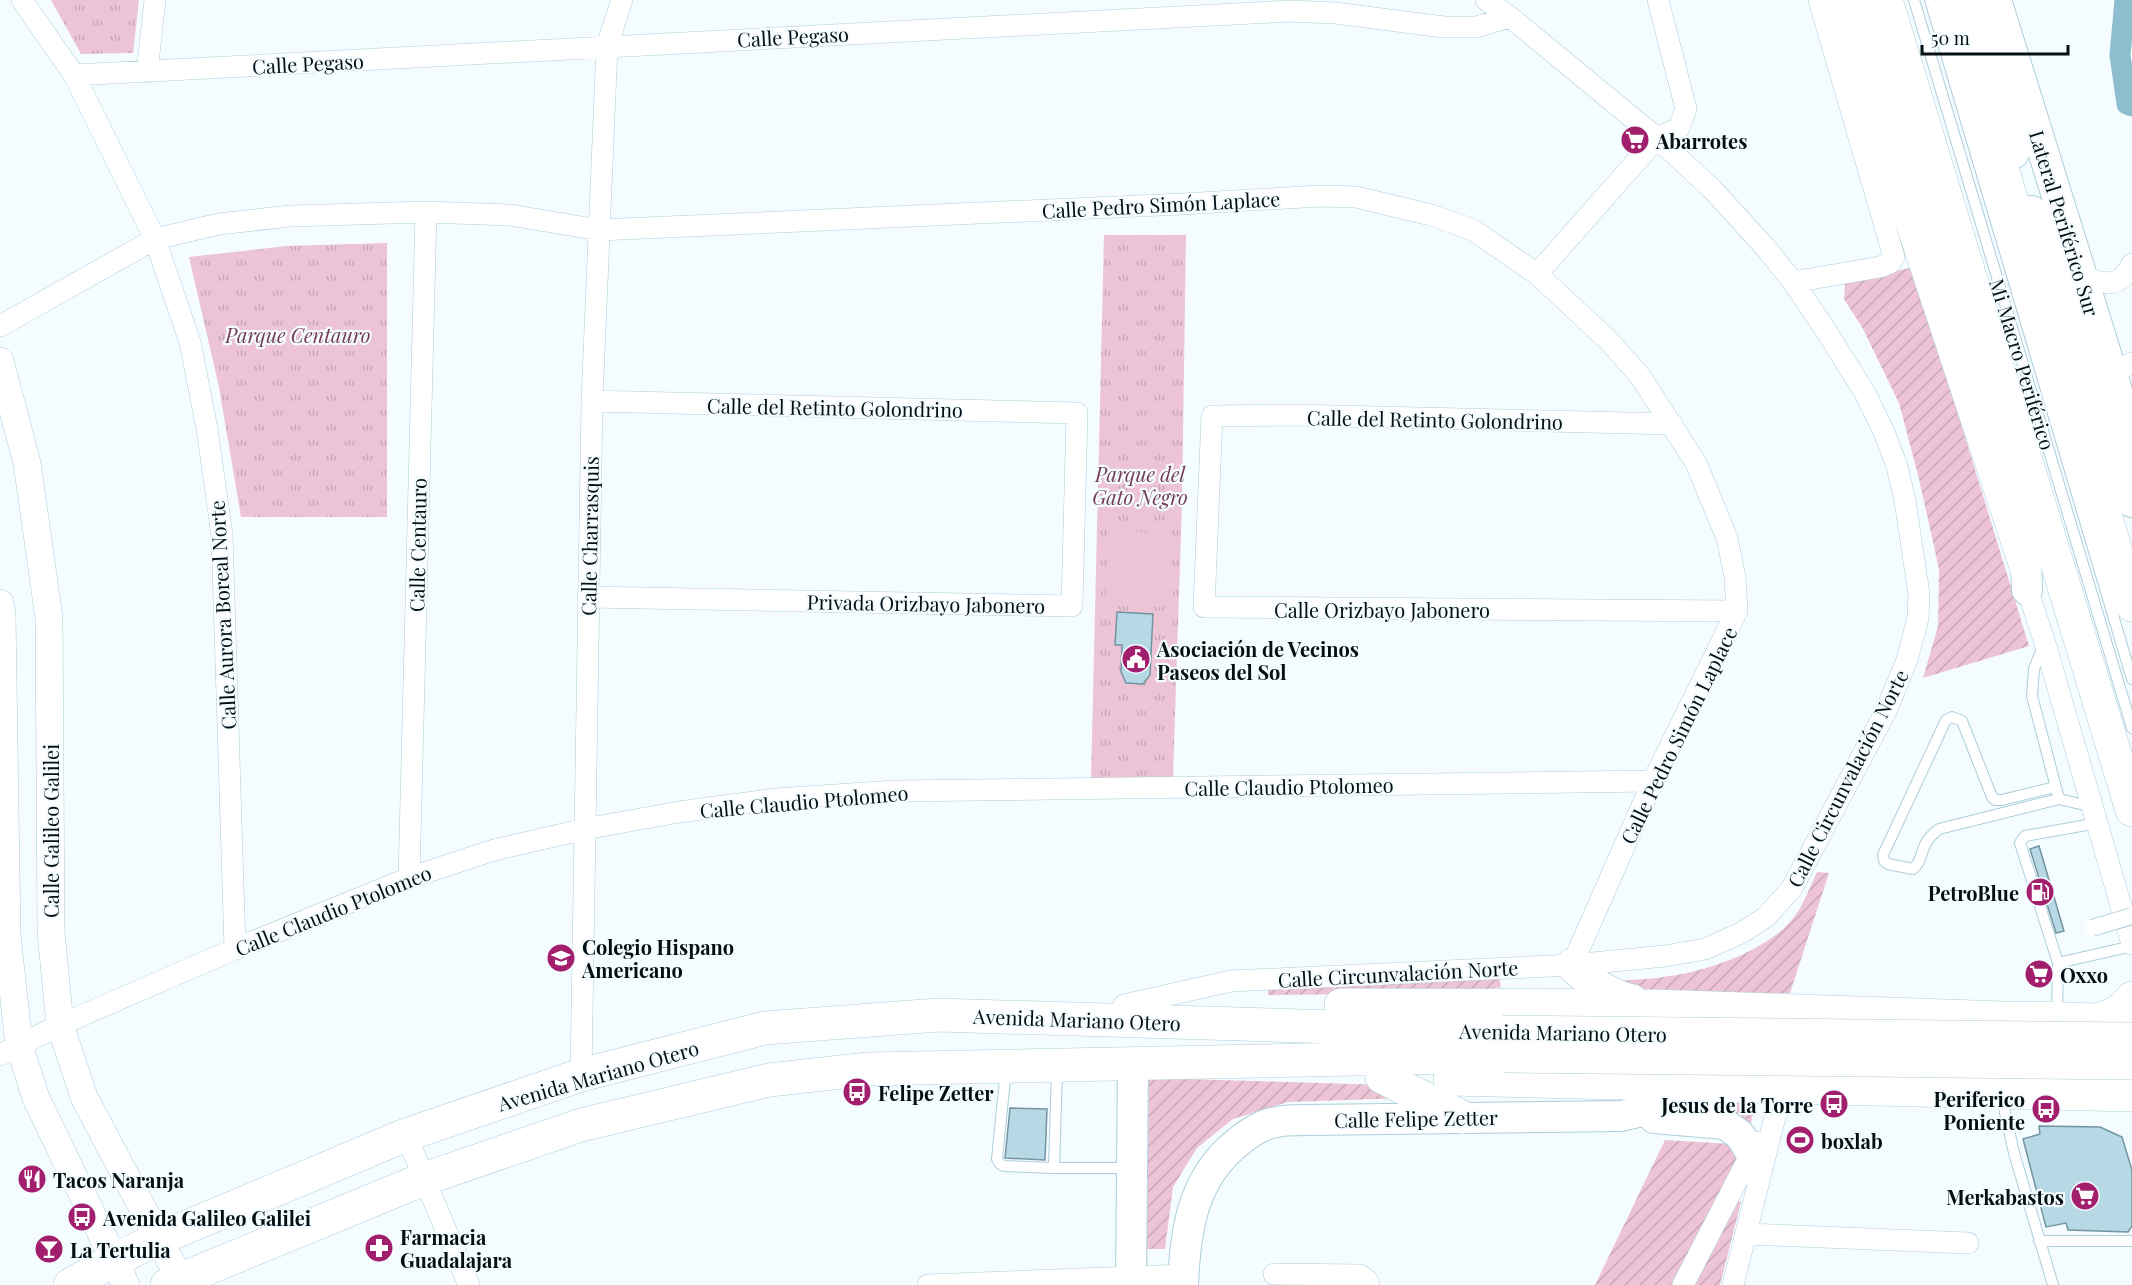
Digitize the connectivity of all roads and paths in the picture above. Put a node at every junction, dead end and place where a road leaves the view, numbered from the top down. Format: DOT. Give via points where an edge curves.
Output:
graph roads {
  1 [pos="22,0"];
  2 [pos="155,0"];
  3 [pos="622,0"];
  4 [pos="1485,0"];
  5 [pos="1658,0"];
  6 [pos="1819,0"];
  7 [pos="1839,0"];
  8 [pos="1855,0"];
  9 [pos="1886,0"];
  10 [pos="1914,0"];
  11 [pos="1930,0"];
  12 [pos="1952,0"];
  13 [pos="1972,0"];
  14 [pos="1996,0"];
  15 [pos="1510,17"];
  16 [pos="607,46"];
  17 [pos="147,72"];
  18 [pos="74,75"];
  19 [pos="1658,138"];
  20 [pos="426,212"];
  21 [pos="599,230"];
  22 [pos="155,238"];
  23 [pos="2132,264"];
  24 [pos="1536,274"];
  25 [pos="2081,276"];
  26 [pos="1793,282"];
  27 [pos="0,326"];
  28 [pos="0,361"];
  29 [pos="2123,375"];
  30 [pos="592,401"];
  31 [pos="1077,413"];
  32 [pos="1672,424"];
  33 [pos="1212,429"];
  34 [pos="2132,446"];
  35 [pos="2132,502"];
  36 [pos="2027,590"];
  37 [pos="588,597"];
  38 [pos="0,603"];
  39 [pos="2132,605"];
  40 [pos="1737,611"];
  41 [pos="2045,643"];
  42 [pos="2132,679"];
  43 [pos="2132,728"];
  44 [pos="1653,782"];
  45 [pos="2055,787"];
  46 [pos="2059,799"];
  47 [pos="2132,810"];
  48 [pos="2096,815"];
  49 [pos="585,829"];
  50 [pos="409,878"];
  51 [pos="2132,916"];
  52 [pos="2092,928"];
  53 [pos="2132,945"];
  54 [pos="235,949"];
  55 [pos="2058,963"];
  56 [pos="1572,965"];
  57 [pos="2132,998"];
  58 [pos="1124,1005"];
  59 [pos="1655,1006"];
  60 [pos="1061,1018"];
  61 [pos="2024,1018"];
  62 [pos="2057,1019"];
  63 [pos="60,1025"];
  64 [pos="2132,1039"];
  65 [pos="1503,1044"];
  66 [pos="9,1050"];
  67 [pos="2132,1063"];
  68 [pos="1133,1064"];
  69 [pos="1206,1064"];
  70 [pos="1057,1065"];
  71 [pos="1007,1066"];
  72 [pos="581,1075"];
  73 [pos="1382,1077"];
  74 [pos="2000,1091"];
  75 [pos="2033,1091"];
  76 [pos="1771,1093"];
  77 [pos="2132,1095"];
  78 [pos="1621,1116"];
  79 [pos="1462,1118"];
  80 [pos="406,1135"];
  81 [pos="1751,1153"];
  82 [pos="1054,1168"];
  83 [pos="1133,1168"];
  84 [pos="424,1179"];
  85 [pos="1747,1234"];
  86 [pos="158,1239"];
  87 [pos="2039,1241"];
  88 [pos="2132,1241"];
  89 [pos="1968,1243"];
  90 [pos="120,1273"];
  91 [pos="1274,1274"];
  92 [pos="1131,1280"];
  93 [pos="1184,1280"];
  94 [pos="1366,1281"];
  95 [pos="173,1282"];
  96 [pos="70,1285"];
  97 [pos="469,1285"];
  98 [pos="928,1285"];
  99 [pos="1683,1285"];
  100 [pos="1733,1285"];
  101 [pos="2053,1285"];
  1 -- 18 [label="street, Calle Aurora Boreal Norte"];
  2 -- 17 [label="street"];
  3 -- 16 [label="street, Calle Charrasquis"];
  4 -- 15 [label="street, Calle Circunvalación Norte"];
  5 -- 19 [label="street" via="1686,109 1679,128"];
  6 -- 26 [label="street" via="1894,257 1880,267"];
  7 -- 36 [label="street" via="1875,129"];
  8 -- 36 [label="main road" via="2015,495 2024,536"];
  9 -- 47 [label="main road"];
  10 -- 43 [label="lane, Mi Macro Periférico"];
  11 -- 42 [label="lane, Mi Macro Periférico"];
  12 -- 39 [label="main road"];
  13 -- 35 [label="main road" via="2013,151 2086,388"];
  14 -- 25 [label="main road, Lateral Periférico Sur"];
  15 -- 16 [label="street, Calle Pegaso" via="1476,27 1444,27 1290,11"];
  15 -- 19 [label="street, Calle Circunvalación Norte"];
  16 -- 17 [label="street, Calle Pegaso"];
  16 -- 21 [label="street, Calle Charrasquis"];
  17 -- 18 [label="street, Calle Pegaso"];
  18 -- 22 [label="street, Calle Aurora Boreal Norte"];
  19 -- 24 [label="street"];
  19 -- 26 [label="street, Calle Circunvalación Norte" via="1712,189"];
  20 -- 21 [label="street, Calle Pedro Simón Laplace" via="510,215"];
  20 -- 22 [label="street, Calle Pedro Simón Laplace" via="290,216 219,224"];
  20 -- 50 [label="street, Calle Centauro"];
  21 -- 24 [label="street, Calle Pedro Simón Laplace" via="1356,196 1473,230"];
  21 -- 30 [label="street, Calle Charrasquis"];
  22 -- 27 [label="street, Calle Pedro Simón Laplace"];
  22 -- 54 [label="street, Calle Aurora Boreal Norte" via="190,342 222,535"];
  23 -- 25 [label="street" via="2125,276 2113,283"];
  24 -- 32 [label="street, Calle Pedro Simón Laplace" via="1609,341 1640,376"];
  25 -- 29 [label="main road, Lateral Periférico Sur"];
  26 -- 56 [label="street, Calle Circunvalación Norte" via="1865,393 1897,466 1919,594 1918,618 1907,660 1886,711 1792,888 1766,916 1741,933 1705,949"];
  28 -- 63 [label="street, Calle Galileo Galilei" via="27,463 49,618 51,932"];
  29 -- 34 [label="main road, Lateral Periférico Sur"];
  30 -- 31 [label="street, Calle del Retinto Golondrino"];
  30 -- 37 [label="street, Calle Charrasquis"];
  31 -- 37 [label="street, Privada Orizbayo Jabonero" via="1072,606"];
  32 -- 33 [label="street, Calle del Retinto Golondrino" via="1212,416"];
  32 -- 40 [label="street, Calle Pedro Simón Laplace" via="1696,463 1727,538"];
  33 -- 40 [label="street, Calle Orizbayo Jabonero" via="1204,608"];
  36 -- 41 [label="street"];
  37 -- 49 [label="street, Calle Charrasquis"];
  38 -- 66 [label="street"];
  40 -- 44 [label="street, Calle Pedro Simón Laplace"];
  41 -- 45 [label="lane" via="2034,669 2032,696"];
  41 -- 48 [label="street"];
  44 -- 49 [label="street, Calle Claudio Ptolomeo" via="895,791 776,799"];
  44 -- 56 [label="street, Calle Pedro Simón Laplace"];
  45 -- 46 [label="lane"];
  45 -- 46 [label="lane" via="1995,800 1962,721 1952,717 1946,720 1883,855 1884,861 1912,868 1939,829"];
  46 -- 48 [label="lane"];
  48 -- 53 [label="street"];
  48 -- 55 [label="lane" via="2025,836 2020,843"];
  49 -- 50 [label="street, Calle Claudio Ptolomeo" via="494,850"];
  49 -- 72 [label="street, Calle Charrasquis"];
  50 -- 54 [label="street, Calle Claudio Ptolomeo"];
  51 -- 52 [label="street, bridge"];
  53 -- 55 [label="lane"];
  54 -- 63 [label="street, Calle Claudio Ptolomeo"];
  55 -- 62 [label="lane"];
  56 -- 58 [label="street, Calle Circunvalación Norte" via="1231,981"];
  56 -- 59 [label="main road" via="1597,988"];
  57 -- 62 [label="main road" via="2121,1010 2104,1018"];
  58 -- 59 [label="main road"];
  58 -- 60 [label="main road"];
  59 -- 61 [label="main road"];
  60 -- 65 [label="main road, Avenida Mariano Otero"];
  60 -- 72 [label="main road, Avenida Mariano Otero" via="938,1015 765,1028"];
  61 -- 62 [label="main road"];
  61 -- 75 [label="main road" via="2044,1021 2053,1027 2066,1054 2056,1079"];
  63 -- 66 [label="street, Calle Claudio Ptolomeo"];
  63 -- 86 [label="street, Calle Galileo Galilei" via="84,1097"];
  64 -- 65 [label="main road, Avenida Mariano Otero, bridge"];
  65 -- 67 [label="main road, Avenida Mariano Otero, bridge"];
  65 -- 69 [label="main road, Avenida Mariano Otero"];
  66 -- 90 [label="street"];
  68 -- 69 [label="main road, Avenida Mariano Otero"];
  68 -- 70 [label="main road, Avenida Mariano Otero"];
  68 -- 83 [label="main road"];
  69 -- 73 [label="main road"];
  70 -- 71 [label="main road, Avenida Mariano Otero"];
  70 -- 82 [label="lane"];
  71 -- 82 [label="lane" via="1000,1164"];
  71 -- 84 [label="main road, Avenida Mariano Otero" via="868,1069 769,1080 581,1125"];
  72 -- 80 [label="main road, Avenida Mariano Otero"];
  73 -- 76 [label="main road"];
  73 -- 79 [label="main road"];
  74 -- 75 [label="main road"];
  74 -- 76 [label="main road"];
  74 -- 87 [label="lane"];
  75 -- 77 [label="main road"];
  76 -- 78 [label="main road, Calle Felipe Zetter"];
  76 -- 81 [label="street"];
  76 -- 85 [label="street"];
  78 -- 79 [label="main road, Calle Felipe Zetter"];
  78 -- 81 [label="main road" via="1725,1124 1740,1135"];
  79 -- 93 [label="main road, Calle Felipe Zetter" via="1284,1120 1251,1132 1215,1164 1197,1195 1187,1232"];
  80 -- 84 [label="street"];
  80 -- 86 [label="main road, Avenida Mariano Otero"];
  81 -- 99 [label="street"];
  82 -- 83 [label="lane"];
  83 -- 92 [label="main road"];
  84 -- 95 [label="main road, Avenida Mariano Otero"];
  84 -- 97 [label="street"];
  85 -- 89 [label="street"];
  85 -- 100 [label="street"];
  86 -- 90 [label="main road, Avenida Mariano Otero"];
  86 -- 95 [label="street, Calle Galileo Galilei"];
  87 -- 88 [label="lane"];
  87 -- 101 [label="lane"];
  90 -- 96 [label="main road, Avenida Mariano Otero"];
  91 -- 94 [label="street"];
  92 -- 93 [label="street"];
  92 -- 98 [label="street"];
}
